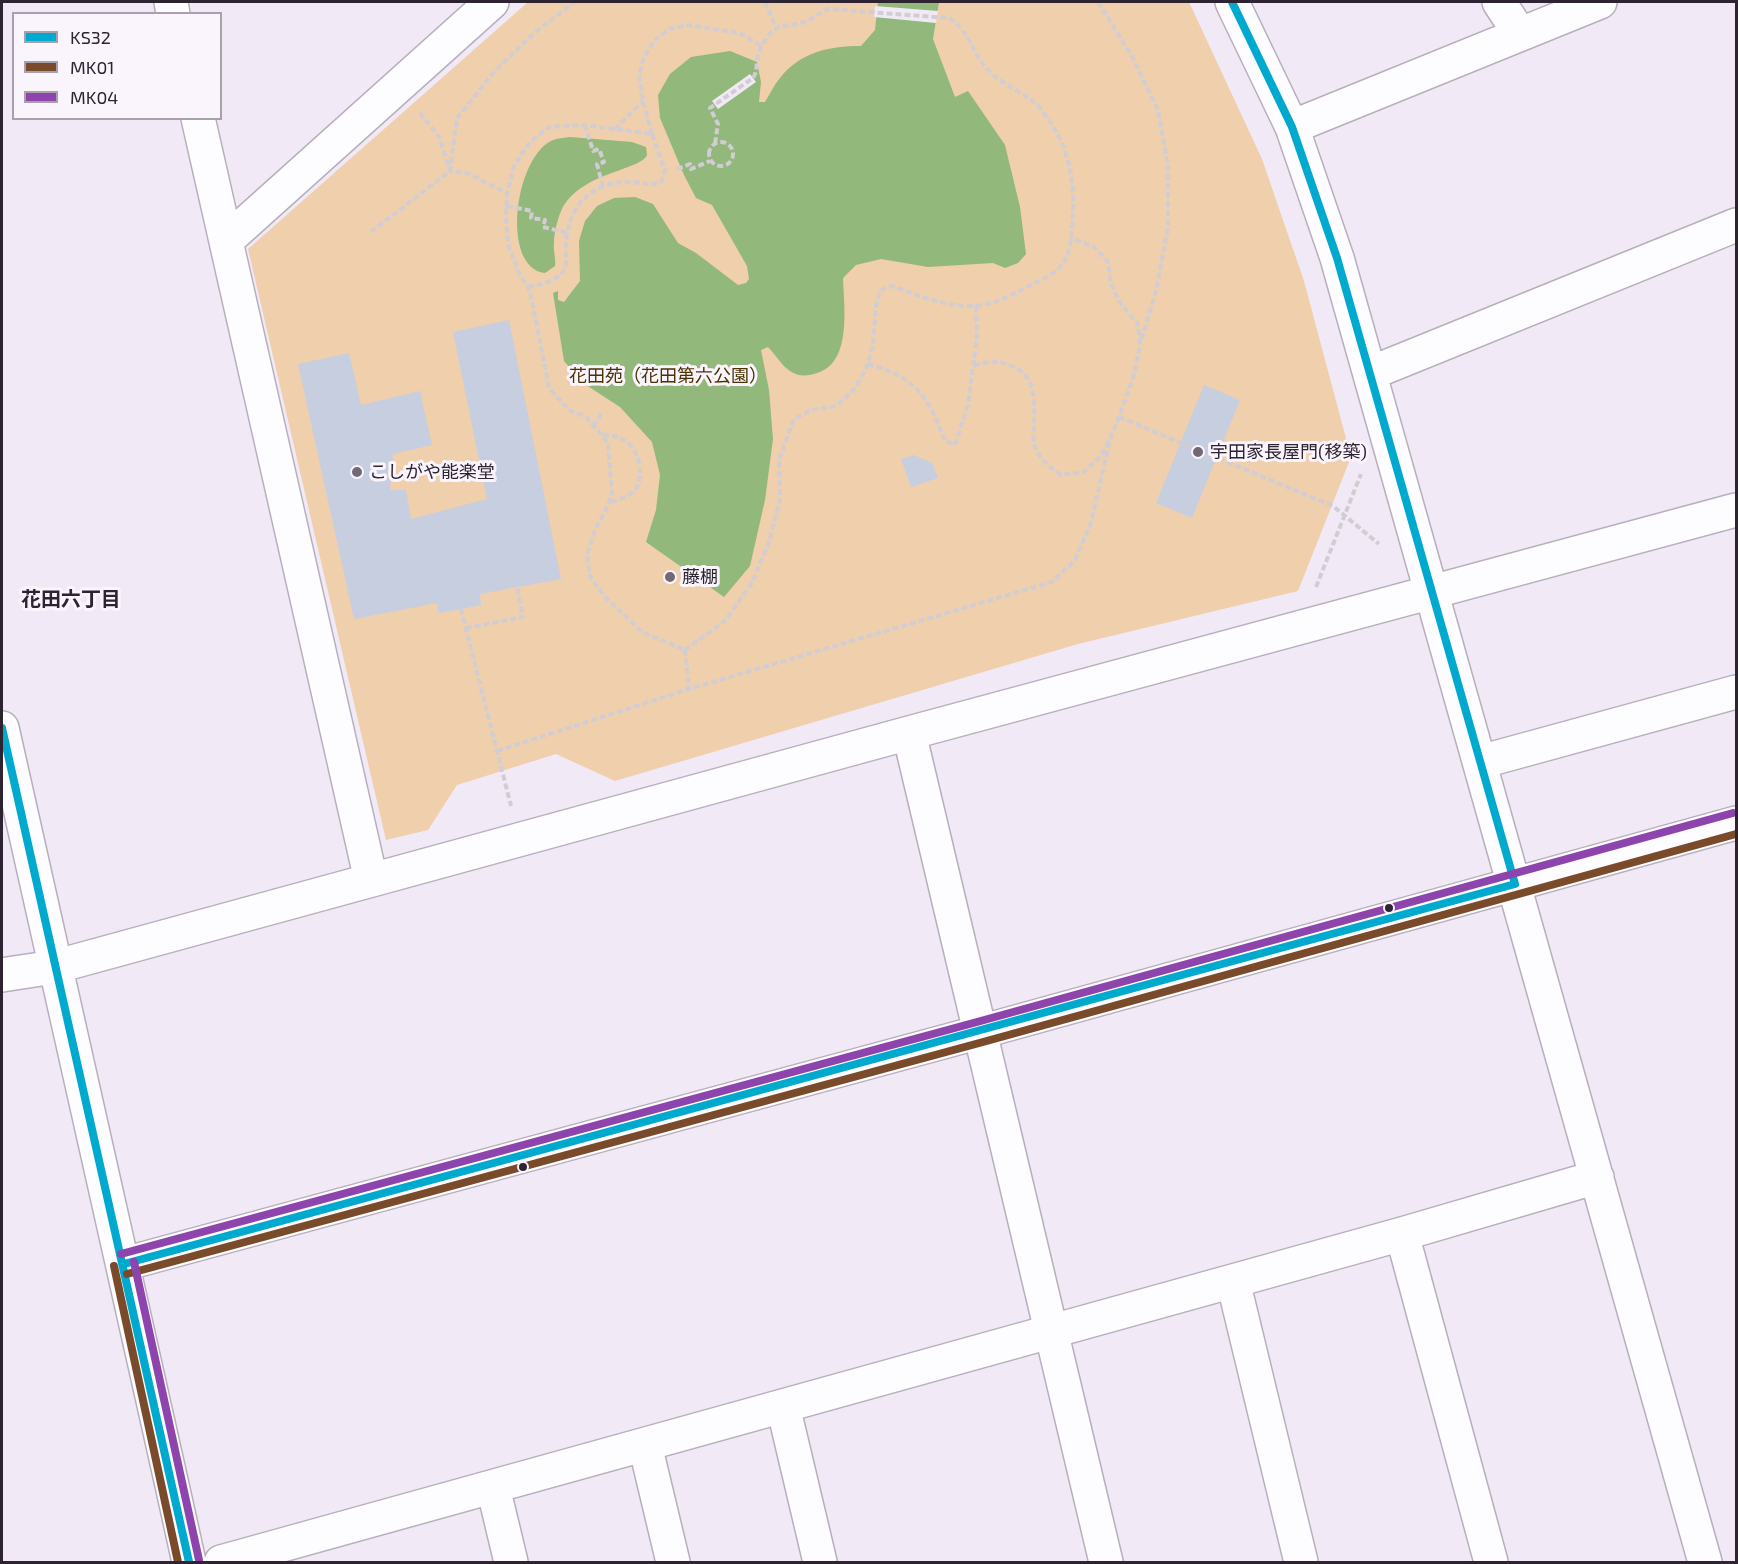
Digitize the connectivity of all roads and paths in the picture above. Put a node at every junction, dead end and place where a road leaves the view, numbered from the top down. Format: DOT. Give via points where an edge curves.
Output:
graph roads {
  1 [pos="492,2"];
  2 [pos="575,2"];
  3 [pos="765,2"];
  4 [pos="837,2"];
  5 [pos="1098,2"];
  6 [pos="1232,2"];
  7 [pos="1499,2"];
  8 [pos="1600,2"];
  9 [pos="840,9"];
  10 [pos="777,28"];
  11 [pos="1520,34"];
  12 [pos="762,46"];
  13 [pos="643,100"];
  14 [pos="419,112"];
  15 [pos="198,120"];
  16 [pos="585,125"];
  17 [pos="1292,127"];
  18 [pos="615,129"];
  19 [pos="652,134"];
  20 [pos="716,145"];
  21 [pos="710,160"];
  22 [pos="677,169"];
  23 [pos="450,171"];
  24 [pos="602,185"];
  25 [pos="507,193"];
  26 [pos="507,206"];
  27 [pos="1737,225"];
  28 [pos="371,232"];
  29 [pos="566,232"];
  30 [pos="1071,238"];
  31 [pos="227,240"];
  32 [pos="528,287"];
  33 [pos="976,306"];
  34 [pos="1140,345"];
  35 [pos="868,364"];
  36 [pos="974,366"];
  37 [pos="1371,373"];
  38 [pos="602,413"];
  39 [pos="1119,417"];
  40 [pos="593,426"];
  41 [pos="602,435"];
  42 [pos="1110,440"];
  43 [pos="1364,465"];
  44 [pos="609,503"];
  45 [pos="1737,510"];
  46 [pos="1345,514"];
  47 [pos="1386,551"];
  48 [pos="518,587"];
  49 [pos="1432,592"];
  50 [pos="1313,593"];
  51 [pos="461,609"];
  52 [pos="466,628"];
  53 [pos="685,650"];
  54 [pos="689,689"];
  55 [pos="1737,692"];
  56 [pos="2,728"];
  57 [pos="909,733"];
  58 [pos="497,751"];
  59 [pos="1480,762"];
  60 [pos="511,806"];
  61 [pos="1737,823"];
  62 [pos="371,880"];
  63 [pos="1515,885"];
  64 [pos="54,967"];
  65 [pos="2,975"];
  66 [pos="980,1032"];
  67 [pos="1598,1177"];
  68 [pos="1402,1234"];
  69 [pos="124,1264"];
  70 [pos="1233,1281"];
  71 [pos="1052,1332"];
  72 [pos="783,1406"];
  73 [pos="645,1445"];
  74 [pos="493,1487"];
  75 [pos="189,1563"];
  76 [pos="221,1563"];
  77 [pos="511,1563"];
  78 [pos="673,1563"];
  79 [pos="820,1563"];
  80 [pos="1106,1563"];
  81 [pos="1301,1563"];
  82 [pos="1491,1563"];
  83 [pos="1705,1563"];
  1 -- 31 [label="street"];
  2 -- 23 [label="path" via="534,33 494,72 457,118"];
  3 -- 10 [label="path"];
  4 -- 9 [label="path"];
  5 -- 34 [label="path" via="1132,56 1158,110 1168,166 1168,228"];
  6 -- 17 [label="street"];
  7 -- 11 [label="street"];
  8 -- 11 [label="street"];
  9 -- 10 [label="path" via="827,9 799,24"];
  9 -- 30 [label="path" via="949,18 959,24 989,71 1039,106 1049,121 1068,159 1072,178"];
  10 -- 12 [label="path"];
  11 -- 17 [label="street"];
  12 -- 13 [label="path" via="730,31 688,25 669,29 655,40 644,57 639,76"];
  12 -- 20 [label="path" via="753,78 710,108 718,124"];
  13 -- 18 [label="path"];
  13 -- 19 [label="path"];
  14 -- 23 [label="path" via="439,137"];
  15 -- 31 [label="street"];
  16 -- 18 [label="path"];
  16 -- 24 [label="path" via="592,151 599,149 604,162 597,164"];
  16 -- 25 [label="path" via="549,127 530,141 514,166"];
  17 -- 37 [label="street"];
  18 -- 19 [label="path"];
  19 -- 24 [label="path" via="665,171 662,181 653,186 622,182"];
  20 -- 21 [label="path" via="709,152"];
  20 -- 21 [label="path" via="733,148 731,161 721,166"];
  21 -- 22 [label="path" via="691,169 690,164"];
  23 -- 25 [label="path" via="469,174"];
  23 -- 28 [label="path"];
  24 -- 29 [label="path" via="583,199"];
  25 -- 26 [label="path"];
  26 -- 29 [label="path" via="532,211 531,218 545,220 543,227"];
  26 -- 32 [label="path" via="508,244"];
  27 -- 37 [label="street"];
  29 -- 32 [label="path" via="564,270 546,283"];
  30 -- 33 [label="path" via="1070,250 1060,267 1020,291"];
  30 -- 34 [label="path" via="1094,247 1108,262 1111,284 1120,303 1138,324"];
  31 -- 62 [label="street"];
  32 -- 40 [label="path" via="549,388 569,410 586,417"];
  33 -- 35 [label="path" via="949,305 891,286 880,291"];
  33 -- 36 [label="path"];
  34 -- 39 [label="path"];
  35 -- 36 [label="path" via="886,369 920,390 934,410 945,441 955,445 968,405"];
  35 -- 53 [label="path" via="856,387 837,406 811,410 794,419 779,460 780,500 769,542 752,583 725,621"];
  36 -- 42 [label="path" via="990,360 1022,370 1031,384 1035,404 1034,442 1043,462 1061,475 1084,472"];
  37 -- 49 [label="street"];
  38 -- 40 [label="path"];
  39 -- 42 [label="path"];
  39 -- 46 [label="path"];
  40 -- 41 [label="path"];
  41 -- 44 [label="path" via="608,444 612,494"];
  41 -- 44 [label="path" via="615,435 626,441 637,452 639,464 636,490"];
  42 -- 54 [label="path" via="1091,523 1075,560 1052,582"];
  43 -- 46 [label="path"];
  44 -- 53 [label="path" via="587,555 590,576 604,596 642,632"];
  45 -- 49 [label="street"];
  46 -- 47 [label="path"];
  46 -- 50 [label="path"];
  48 -- 52 [label="path" via="523,617"];
  49 -- 57 [label="street"];
  49 -- 59 [label="street"];
  51 -- 52 [label="path"];
  52 -- 58 [label="path"];
  53 -- 54 [label="path"];
  54 -- 58 [label="path"];
  55 -- 59 [label="street"];
  56 -- 64 [label="street"];
  57 -- 62 [label="street"];
  57 -- 66 [label="street"];
  58 -- 60 [label="path"];
  59 -- 63 [label="street"];
  61 -- 63 [label="street"];
  62 -- 64 [label="street"];
  63 -- 66 [label="street"];
  63 -- 67 [label="street"];
  64 -- 65 [label="street"];
  64 -- 69 [label="street"];
  66 -- 69 [label="street"];
  66 -- 71 [label="street"];
  67 -- 68 [label="street"];
  67 -- 83 [label="street"];
  68 -- 70 [label="street"];
  68 -- 82 [label="street"];
  69 -- 75 [label="street"];
  70 -- 71 [label="street"];
  70 -- 81 [label="street"];
  71 -- 72 [label="street"];
  71 -- 80 [label="street"];
  72 -- 73 [label="street"];
  72 -- 79 [label="street"];
  73 -- 74 [label="street"];
  73 -- 78 [label="street"];
  74 -- 76 [label="street"];
  74 -- 77 [label="street"];
}
